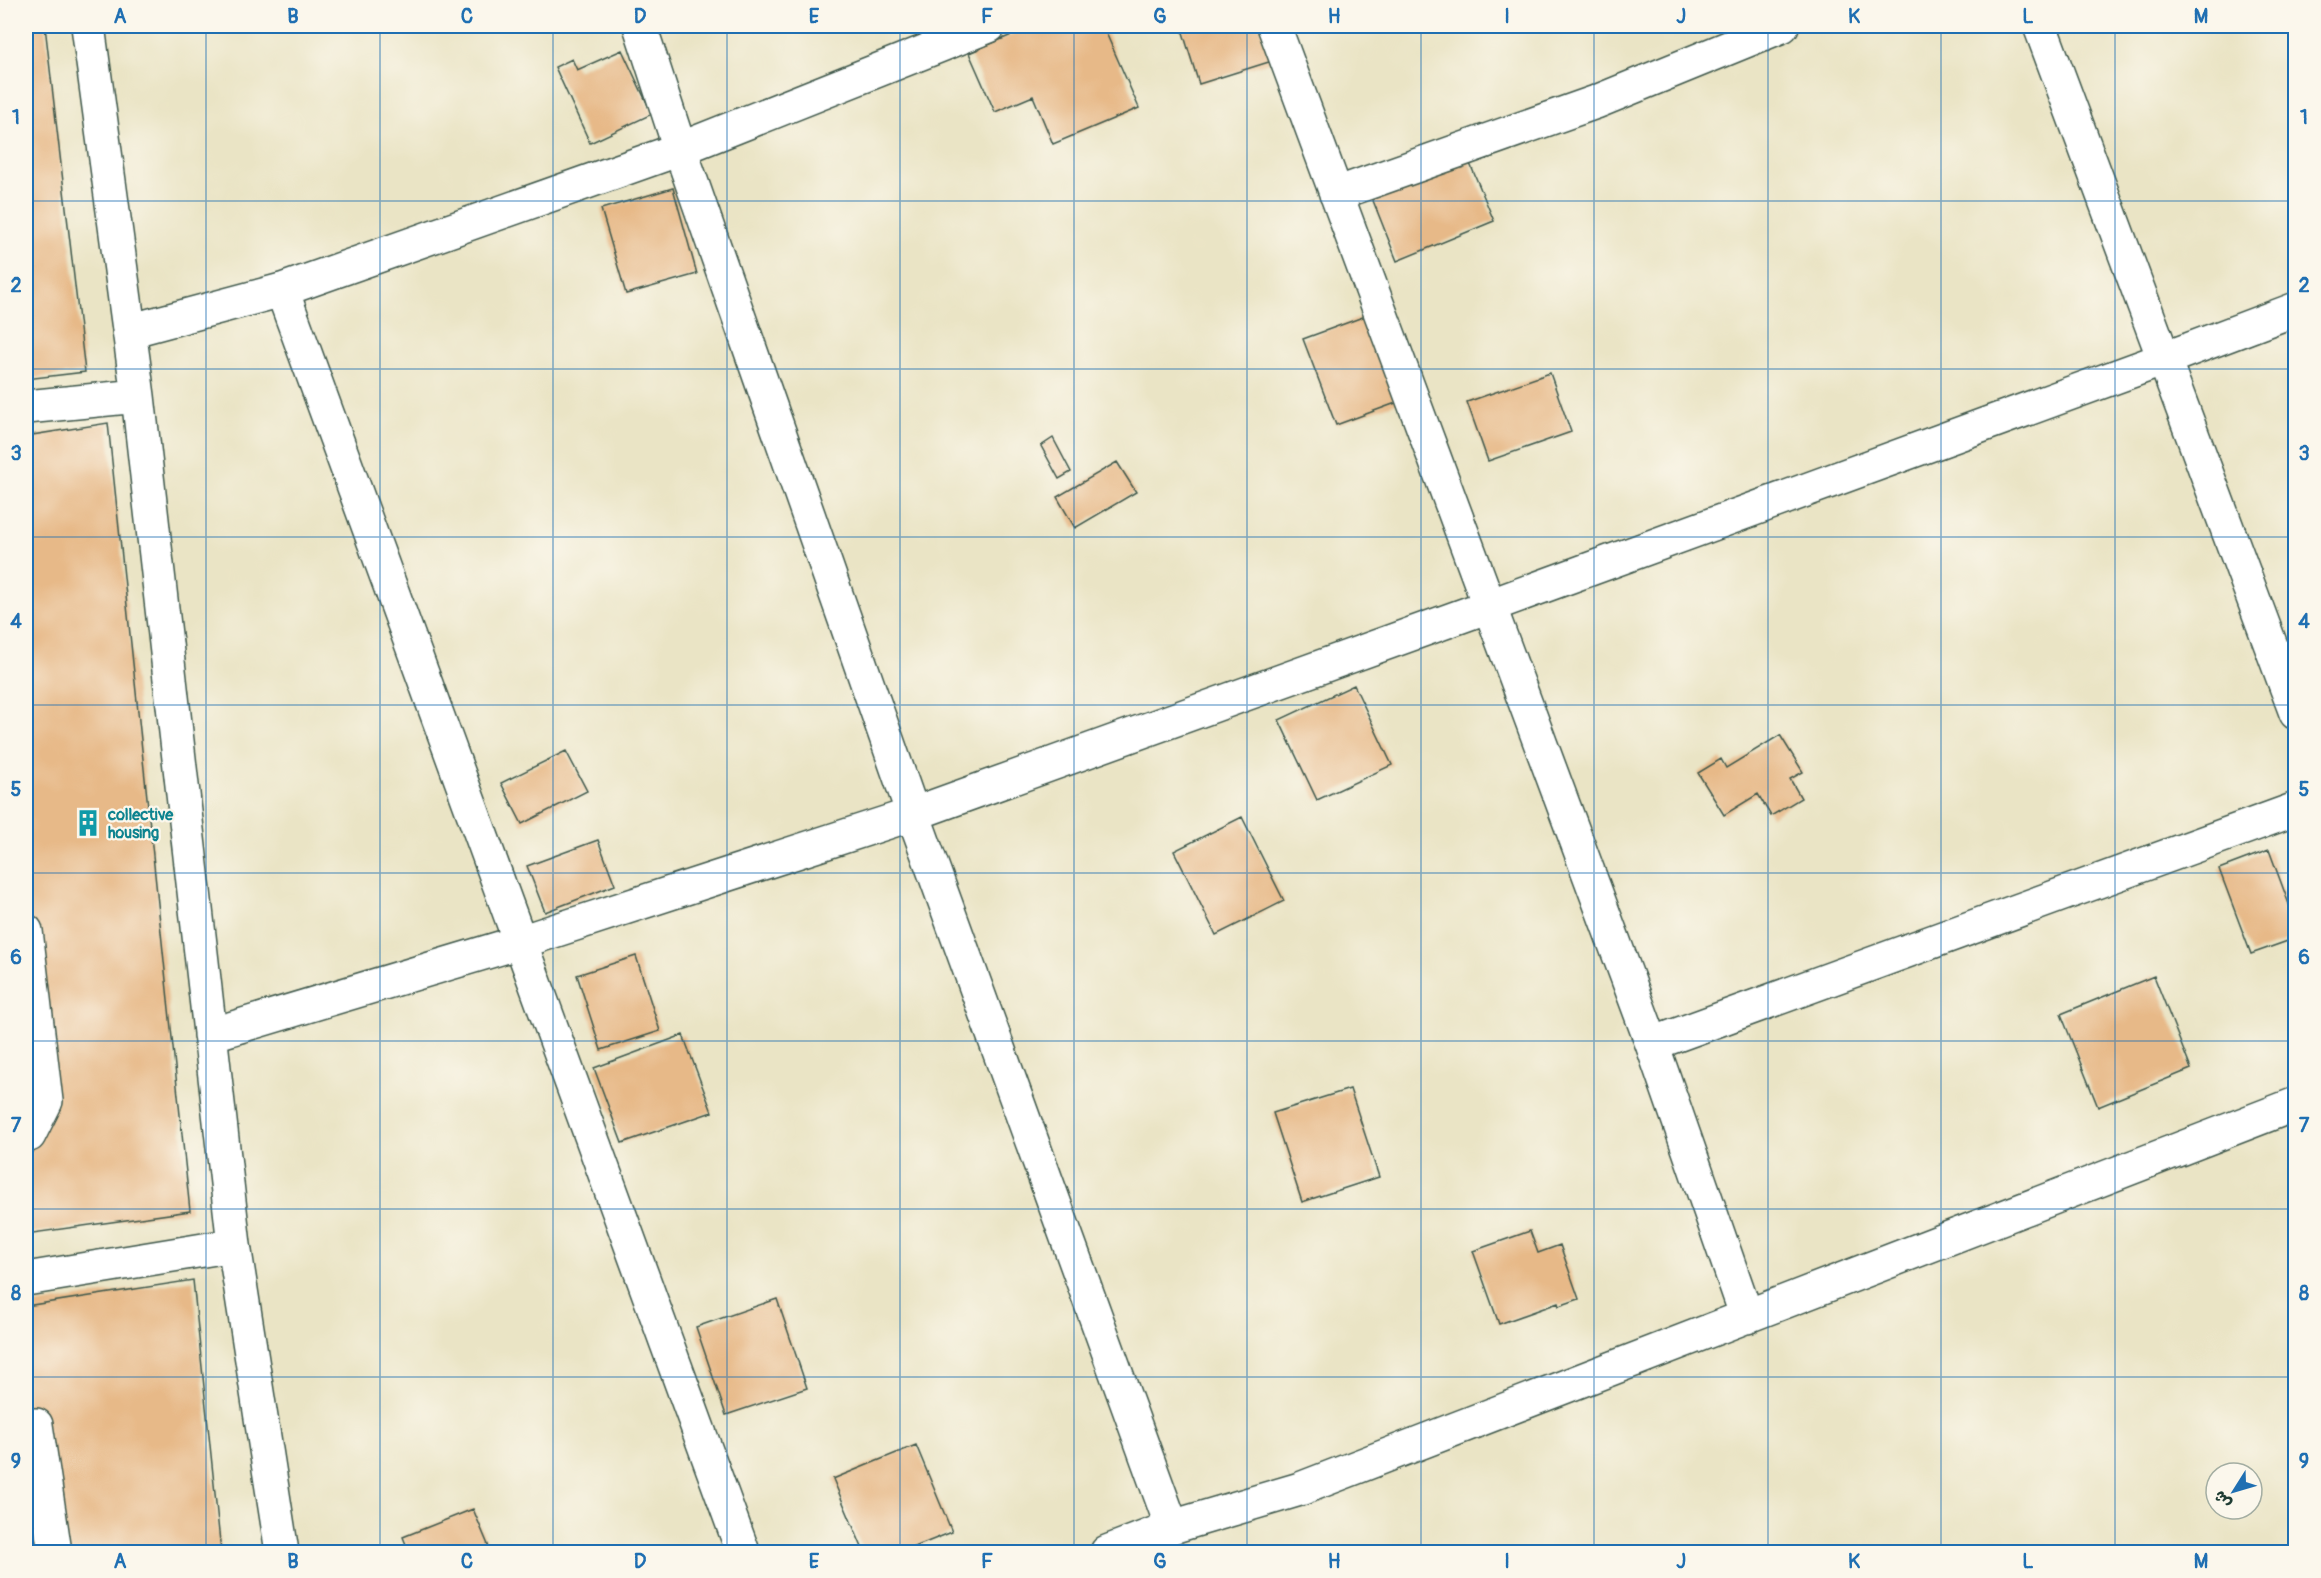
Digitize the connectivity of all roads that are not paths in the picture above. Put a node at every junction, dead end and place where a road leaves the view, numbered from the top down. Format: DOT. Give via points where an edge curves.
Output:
graph roads {
  1 [pos="88,26"];
  2 [pos="640,26"];
  3 [pos="989,26"];
  4 [pos="1274,26"];
  5 [pos="1782,26"];
  6 [pos="2040,26"];
  7 [pos="680,149"];
  8 [pos="1336,194"];
  9 [pos="282,290"];
  10 [pos="2295,309"];
  11 [pos="129,331"];
  12 [pos="2164,359"];
  13 [pos="138,396"];
  14 [pos="26,407"];
  15 [pos="1489,606"];
  16 [pos="2295,713"];
  17 [pos="2295,808"];
  18 [pos="913,814"];
  19 [pos="26,931"];
  20 [pos="520,942"];
  21 [pos="210,1035"];
  22 [pos="1652,1044"];
  23 [pos="2295,1104"];
  24 [pos="26,1136"];
  25 [pos="234,1245"];
  26 [pos="26,1278"];
  27 [pos="1747,1317"];
  28 [pos="26,1425"];
  29 [pos="1172,1527"];
  30 [pos="55,1552"];
  31 [pos="282,1552"];
  32 [pos="743,1552"];
  33 [pos="1107,1552"];
  1 -- 11 [label="street"];
  2 -- 7 [label="street"];
  3 -- 7 [label="street"];
  4 -- 8 [label="street"];
  5 -- 8 [label="street" via="1596,102"];
  6 -- 12 [label="street"];
  7 -- 9 [label="street"];
  7 -- 18 [label="street"];
  8 -- 15 [label="street"];
  9 -- 11 [label="street"];
  9 -- 20 [label="street"];
  10 -- 12 [label="street"];
  11 -- 13 [label="street"];
  12 -- 15 [label="street"];
  12 -- 16 [label="street"];
  13 -- 14 [label="street"];
  13 -- 21 [label="street"];
  15 -- 18 [label="street"];
  15 -- 22 [label="street"];
  17 -- 22 [label="street"];
  18 -- 20 [label="street"];
  18 -- 29 [label="street"];
  19 -- 24 [label="street" via="46,1101"];
  20 -- 21 [label="street"];
  20 -- 32 [label="street"];
  21 -- 25 [label="street"];
  22 -- 27 [label="street"];
  23 -- 27 [label="street"];
  25 -- 26 [label="street"];
  25 -- 31 [label="street"];
  27 -- 29 [label="street" via="1300,1488"];
  28 -- 30 [label="street" via="36,1425"];
  29 -- 33 [label="street"];
}
